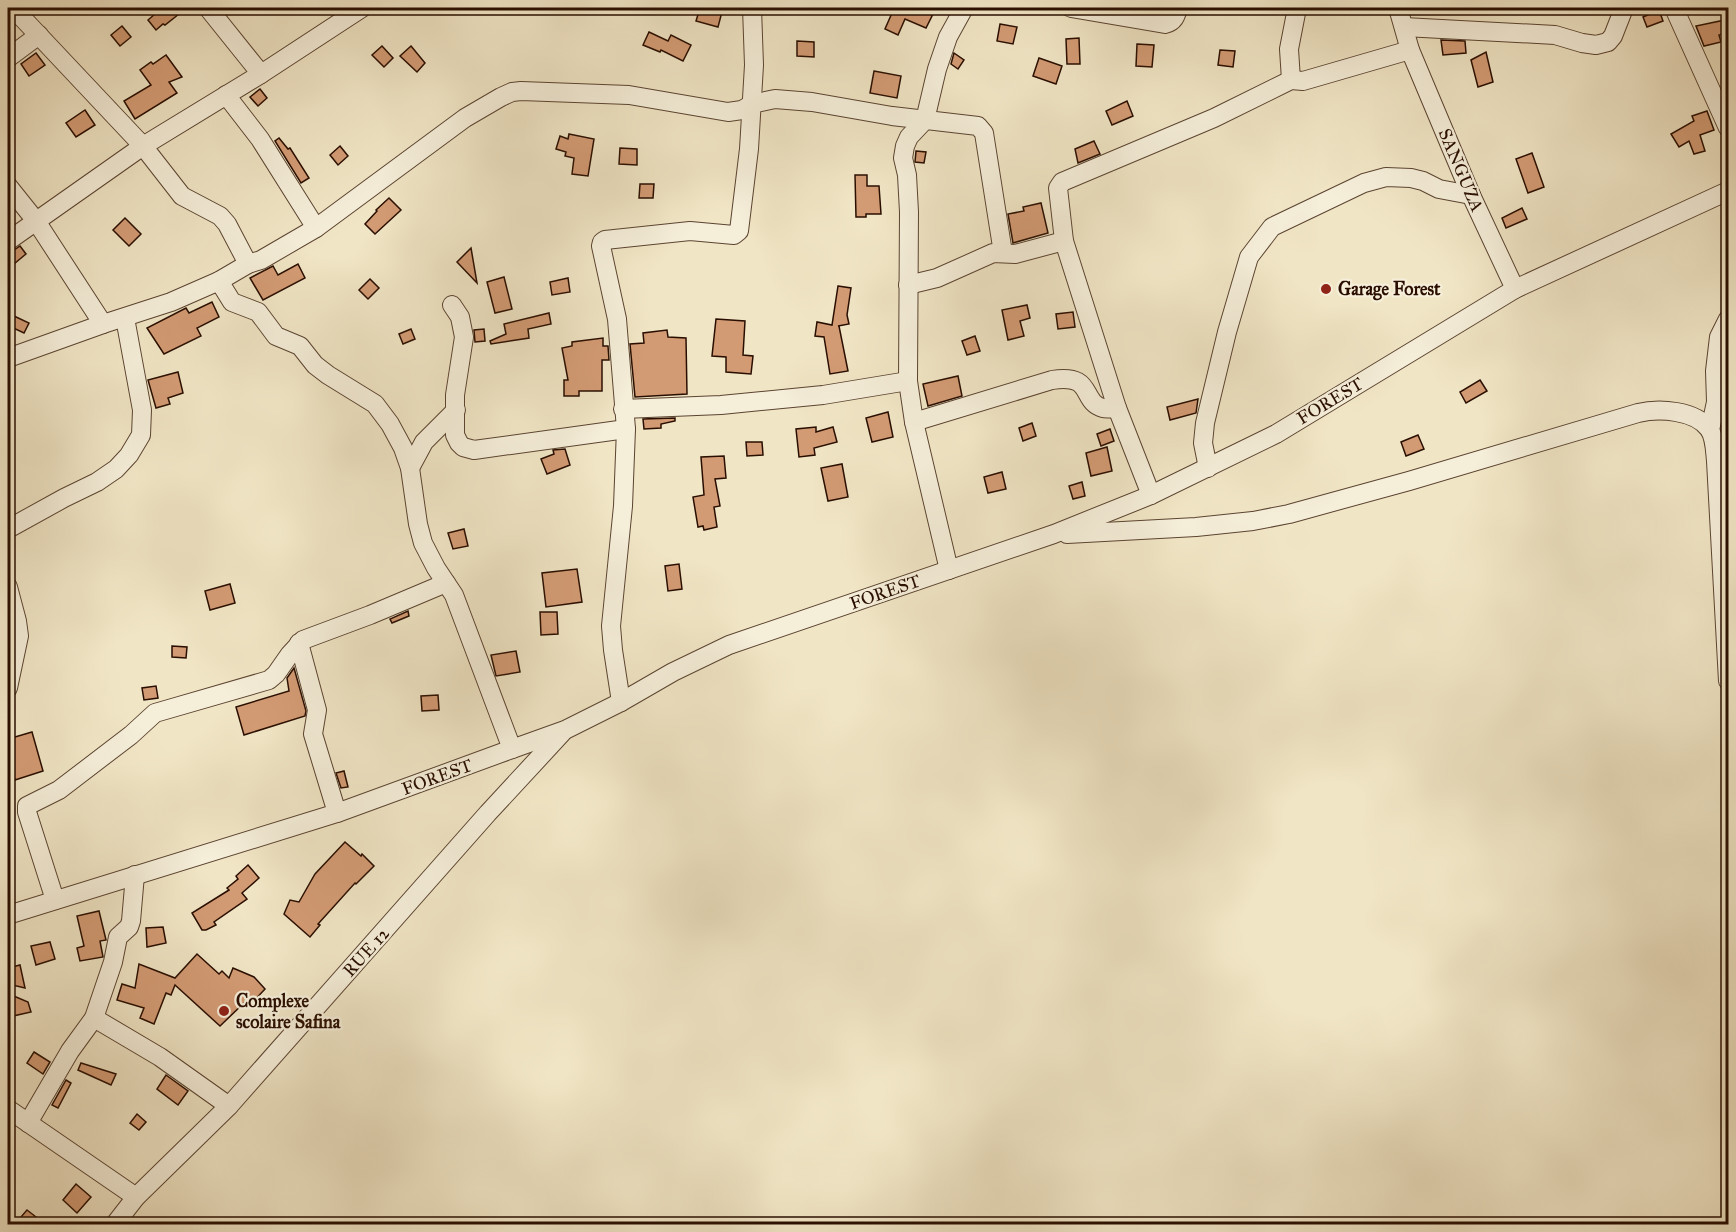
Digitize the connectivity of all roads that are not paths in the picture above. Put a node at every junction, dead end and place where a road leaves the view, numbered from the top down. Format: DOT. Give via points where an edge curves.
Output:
graph roads {
  1 [pos="14,8"];
  2 [pos="208,8"];
  3 [pos="362,8"];
  4 [pos="752,8"];
  5 [pos="964,8"];
  6 [pos="1071,8"];
  7 [pos="1178,8"];
  8 [pos="1297,8"];
  9 [pos="1398,8"];
  10 [pos="1624,8"];
  11 [pos="1674,8"];
  12 [pos="1404,27"];
  13 [pos="39,35"];
  14 [pos="1410,50"];
  15 [pos="8,58"];
  16 [pos="261,74"];
  17 [pos="1291,80"];
  18 [pos="226,95"];
  19 [pos="752,104"];
  20 [pos="925,120"];
  21 [pos="1728,128"];
  22 [pos="143,146"];
  23 [pos="8,186"];
  24 [pos="1728,191"];
  25 [pos="1471,195"];
  26 [pos="36,221"];
  27 [pos="316,228"];
  28 [pos="8,241"];
  29 [pos="1064,241"];
  30 [pos="1003,253"];
  31 [pos="248,264"];
  32 [pos="219,281"];
  33 [pos="908,285"];
  34 [pos="1515,289"];
  35 [pos="452,305"];
  36 [pos="125,318"];
  37 [pos="1728,319"];
  38 [pos="103,324"];
  39 [pos="8,358"];
  40 [pos="908,381"];
  41 [pos="1722,383"];
  42 [pos="1117,408"];
  43 [pos="623,409"];
  44 [pos="456,410"];
  45 [pos="914,422"];
  46 [pos="626,429"];
  47 [pos="1710,430"];
  48 [pos="410,468"];
  49 [pos="1208,468"];
  50 [pos="1151,495"];
  51 [pos="8,529"];
  52 [pos="1054,534"];
  53 [pos="1724,537"];
  54 [pos="949,570"];
  55 [pos="446,583"];
  56 [pos="8,587"];
  57 [pos="299,643"];
  58 [pos="1728,681"];
  59 [pos="8,688"];
  60 [pos="621,702"];
  61 [pos="565,730"];
  62 [pos="512,749"];
  63 [pos="337,813"];
  64 [pos="135,875"];
  65 [pos="55,900"];
  66 [pos="8,915"];
  67 [pos="94,1018"];
  68 [pos="229,1106"];
  69 [pos="8,1109"];
  70 [pos="28,1123"];
  71 [pos="136,1197"];
  72 [pos="115,1224"];
  1 -- 13 [label="street"];
  2 -- 16 [label="street"];
  3 -- 16 [label="street"];
  4 -- 19 [label="street"];
  5 -- 20 [label="street" via="948,37"];
  6 -- 7 [label="street" via="1166,24 1174,19"];
  8 -- 17 [label="street" via="1289,50"];
  9 -- 12 [label="street, SANGUZA"];
  10 -- 12 [label="street" via="1613,36 1596,45 1555,35"];
  11 -- 21 [label="street"];
  12 -- 14 [label="street, SANGUZA"];
  13 -- 15 [label="street"];
  13 -- 22 [label="street"];
  14 -- 17 [label="street" via="1303,81"];
  14 -- 25 [label="street, SANGUZA"];
  16 -- 18 [label="street"];
  17 -- 29 [label="street" via="1214,118 1062,182 1058,188"];
  18 -- 22 [label="street"];
  18 -- 27 [label="street" via="260,139"];
  19 -- 20 [label="street" via="775,99 812,102"];
  19 -- 27 [label="street" via="728,112 629,95 512,92 465,118"];
  19 -- 43 [label="street" via="744,205 737,234 690,231 602,242 617,319"];
  20 -- 30 [label="street" via="982,129"];
  20 -- 33 [label="street" via="909,137 904,153 909,212"];
  22 -- 26 [label="street"];
  22 -- 31 [label="street" via="182,196 220,216"];
  23 -- 26 [label="street"];
  24 -- 34 [label="street, FOREST"];
  25 -- 34 [label="street, SANGUZA"];
  25 -- 49 [label="street" via="1411,178 1386,177 1364,183 1272,227 1264,235 1249,256 1215,380 1203,443"];
  26 -- 28 [label="street"];
  26 -- 38 [label="street"];
  27 -- 31 [label="street"];
  29 -- 30 [label="street" via="1015,254"];
  29 -- 42 [label="street"];
  30 -- 33 [label="street" via="993,253 937,278"];
  31 -- 32 [label="street"];
  32 -- 36 [label="street"];
  32 -- 48 [label="street" via="232,302 258,312 276,336 300,346 315,365 375,404 390,424"];
  33 -- 40 [label="street"];
  34 -- 49 [label="street, FOREST" via="1276,434"];
  35 -- 44 [label="street" via="460,317 464,337"];
  36 -- 38 [label="street"];
  36 -- 51 [label="street" via="142,410 141,435 116,469"];
  37 -- 41 [label="street" via="1719,338 1716,359"];
  38 -- 39 [label="street"];
  40 -- 43 [label="street" via="755,402"];
  40 -- 45 [label="street"];
  41 -- 47 [label="street"];
  42 -- 45 [label="street" via="1097,405 1077,381 1063,378"];
  42 -- 50 [label="street"];
  43 -- 46 [label="street"];
  44 -- 46 [label="street" via="455,435 459,443 474,450"];
  44 -- 48 [label="street" via="424,442"];
  45 -- 54 [label="street"];
  46 -- 60 [label="street" via="611,626"];
  47 -- 52 [label="street" via="1687,415 1649,411 1280,516 1196,527"];
  47 -- 53 [label="street"];
  48 -- 55 [label="street" via="417,525"];
  49 -- 50 [label="street, FOREST"];
  50 -- 52 [label="street, FOREST"];
  52 -- 54 [label="street, FOREST"];
  53 -- 58 [label="street"];
  54 -- 60 [label="street, FOREST" via="729,645"];
  55 -- 57 [label="street"];
  55 -- 62 [label="street" via="454,595"];
  56 -- 59 [label="street" via="19,636"];
  57 -- 63 [label="street" via="316,710 313,734"];
  57 -- 65 [label="street" via="269,680 154,713 68,784 27,806"];
  60 -- 61 [label="street, FOREST"];
  61 -- 62 [label="street, FOREST"];
  61 -- 68 [label="street, RUE 12"];
  62 -- 63 [label="street, FOREST"];
  63 -- 64 [label="street, FOREST"];
  64 -- 65 [label="street, FOREST"];
  64 -- 67 [label="street" via="131,921 118,937"];
  65 -- 66 [label="street, FOREST"];
  67 -- 68 [label="street" via="160,1057"];
  67 -- 70 [label="street"];
  68 -- 71 [label="street, RUE 12"];
  69 -- 70 [label="street"];
  70 -- 71 [label="street"];
  71 -- 72 [label="street, RUE 12"];
}
